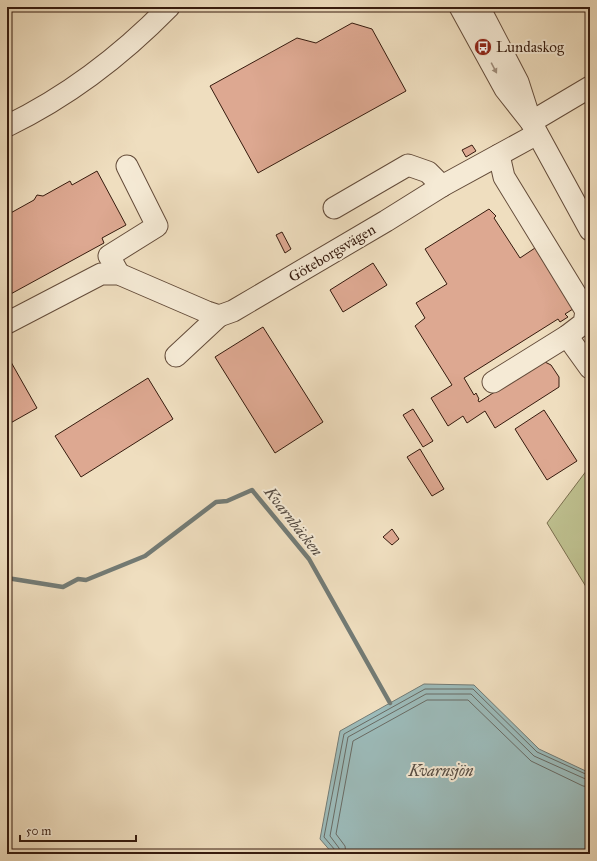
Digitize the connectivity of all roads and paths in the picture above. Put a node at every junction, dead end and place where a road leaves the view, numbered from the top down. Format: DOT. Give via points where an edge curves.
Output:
graph roads {
  1 [pos="169,7"];
  2 [pos="460,7"];
  3 [pos="480,7"];
  4 [pos="590,88"];
  5 [pos="7,126"];
  6 [pos="534,128"];
  7 [pos="499,155"];
  8 [pos="127,166"];
  9 [pos="442,186"];
  10 [pos="334,208"];
  11 [pos="590,230"];
  12 [pos="119,274"];
  13 [pos="219,316"];
  14 [pos="7,323"];
  15 [pos="568,336"];
  16 [pos="176,356"];
  17 [pos="590,368"];
  18 [pos="493,382"];
  1 -- 5 [label="street" via="84,81"];
  2 -- 6 [label="street, one-way" via="505,89"];
  3 -- 6 [label="street" via="518,82"];
  4 -- 6 [label="street, Göteborgsvägen"];
  6 -- 7 [label="street, Göteborgsvägen"];
  6 -- 11 [label="street"];
  7 -- 9 [label="street, Göteborgsvägen"];
  7 -- 15 [label="street" via="504,177 586,311 584,323"];
  8 -- 12 [label="street" via="158,226 109,256"];
  9 -- 10 [label="street" via="428,172 408,165"];
  9 -- 13 [label="street, Göteborgsvägen" via="264,293"];
  12 -- 13 [label="street" via="188,306"];
  12 -- 14 [label="street" via="101,274"];
  13 -- 16 [label="street"];
  15 -- 17 [label="street"];
  15 -- 18 [label="street"];
}
